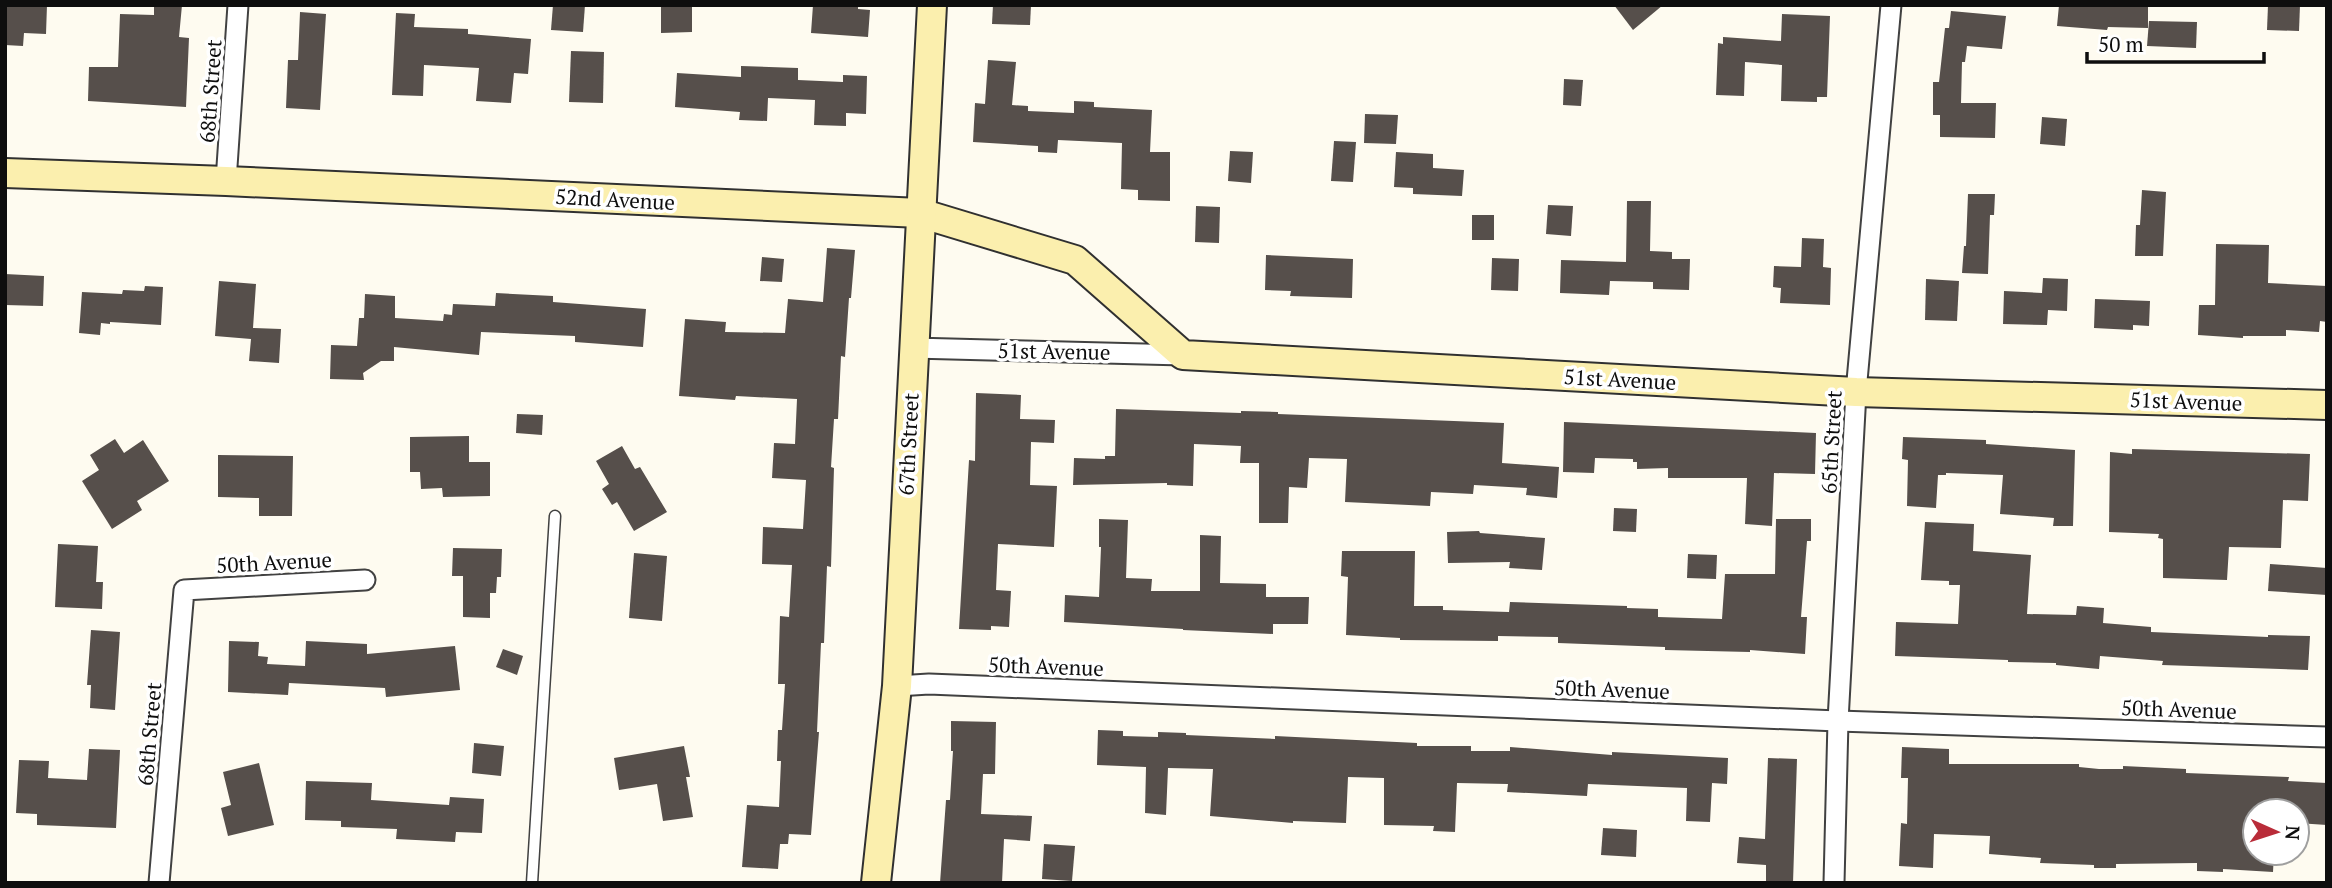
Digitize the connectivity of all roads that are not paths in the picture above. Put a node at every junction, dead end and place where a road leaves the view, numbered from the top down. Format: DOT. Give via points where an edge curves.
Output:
graph roads {
  1 [pos="238,5"];
  2 [pos="932,5"];
  3 [pos="1892,5"];
  4 [pos="5,173"];
  5 [pos="226,180"];
  6 [pos="920,213"];
  7 [pos="913,348"];
  8 [pos="1183,355"];
  9 [pos="1856,391"];
  10 [pos="2327,405"];
  11 [pos="555,516"];
  12 [pos="366,580"];
  13 [pos="184,590"];
  14 [pos="897,686"];
  15 [pos="1838,721"];
  16 [pos="2327,737"];
  17 [pos="159,883"];
  18 [pos="532,883"];
  19 [pos="876,883"];
  20 [pos="1834,883"];
  1 -- 5 [label="street, 68th Street"];
  2 -- 6 [label="street, 67th Street"];
  3 -- 9 [label="street, 65th Street"];
  4 -- 5 [label="street, 52nd Avenue"];
  5 -- 6 [label="street, 52nd Avenue"];
  6 -- 7 [label="street, 67th Street"];
  6 -- 8 [label="street, 52nd Avenue" via="1074,260"];
  7 -- 8 [label="street, 51st Avenue"];
  7 -- 14 [label="street, 67th Street"];
  8 -- 9 [label="street, 51st Avenue"];
  9 -- 10 [label="street, 51st Avenue"];
  9 -- 15 [label="street, 65th Street"];
  11 -- 18 [label="lane"];
  12 -- 13 [label="street, 50th Avenue"];
  13 -- 17 [label="street, 68th Street"];
  14 -- 15 [label="street, 50th Avenue" via="943,684"];
  14 -- 19 [label="street, 67th Street"];
  15 -- 16 [label="street, 50th Avenue"];
  15 -- 20 [label="street, 65th Street"];
}
